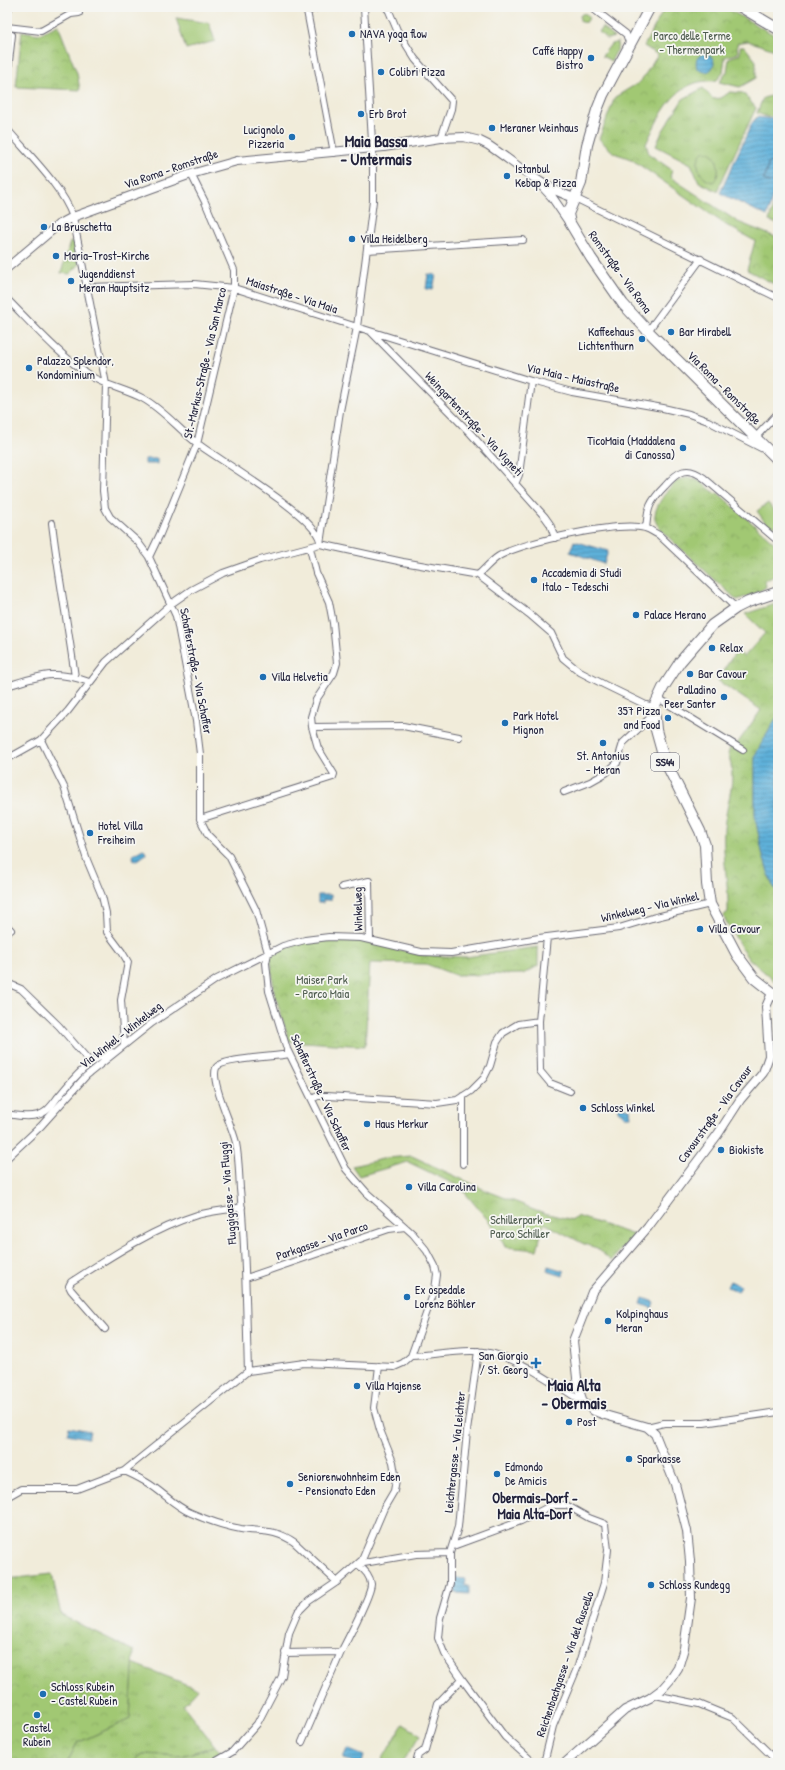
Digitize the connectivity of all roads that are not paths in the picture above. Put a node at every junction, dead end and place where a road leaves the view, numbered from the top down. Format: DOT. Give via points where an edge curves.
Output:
graph roads {
  1 [pos="8,7"];
  2 [pos="321,7"];
  3 [pos="364,7"];
  4 [pos="386,7"];
  5 [pos="591,7"];
  6 [pos="650,7"];
  7 [pos="741,7"];
  8 [pos="7,11"];
  9 [pos="80,12"];
  10 [pos="7,27"];
  11 [pos="778,29"];
  12 [pos="7,34"];
  13 [pos="630,45"];
  14 [pos="7,79"];
  15 [pos="7,129"];
  16 [pos="441,138"];
  17 [pos="368,149"];
  18 [pos="334,153"];
  19 [pos="191,174"];
  20 [pos="536,180"];
  21 [pos="575,198"];
  22 [pos="72,217"];
  23 [pos="570,223"];
  24 [pos="523,240"];
  25 [pos="367,250"];
  26 [pos="701,259"];
  27 [pos="7,268"];
  28 [pos="87,287"];
  29 [pos="234,288"];
  30 [pos="7,298"];
  31 [pos="778,298"];
  32 [pos="357,327"];
  33 [pos="370,331"];
  34 [pos="650,333"];
  35 [pos="530,381"];
  36 [pos="106,384"];
  37 [pos="778,413"];
  38 [pos="755,438"];
  39 [pos="197,444"];
  40 [pos="768,451"];
  41 [pos="778,460"];
  42 [pos="515,484"];
  43 [pos="52,523"];
  44 [pos="646,528"];
  45 [pos="555,538"];
  46 [pos="778,541"];
  47 [pos="320,544"];
  48 [pos="310,548"];
  49 [pos="149,557"];
  50 [pos="478,575"];
  51 [pos="778,592"];
  52 [pos="171,604"];
  53 [pos="736,608"];
  54 [pos="75,677"];
  55 [pos="89,682"];
  56 [pos="7,686"];
  57 [pos="655,707"];
  58 [pos="312,726"];
  59 [pos="459,737"];
  60 [pos="41,740"];
  61 [pos="743,750"];
  62 [pos="7,759"];
  63 [pos="564,792"];
  64 [pos="200,819"];
  65 [pos="342,887"];
  66 [pos="710,904"];
  67 [pos="547,937"];
  68 [pos="370,940"];
  69 [pos="268,953"];
  70 [pos="7,983"];
  71 [pos="775,996"];
  72 [pos="539,1021"];
  73 [pos="124,1045"];
  74 [pos="117,1051"];
  75 [pos="289,1054"];
  76 [pos="91,1063"];
  77 [pos="570,1091"];
  78 [pos="463,1096"];
  79 [pos="312,1099"];
  80 [pos="7,1114"];
  81 [pos="7,1158"];
  82 [pos="464,1164"];
  83 [pos="242,1207"];
  84 [pos="405,1227"];
  85 [pos="246,1278"];
  86 [pos="105,1329"];
  87 [pos="478,1351"];
  88 [pos="411,1356"];
  89 [pos="379,1366"];
  90 [pos="248,1371"];
  91 [pos="583,1402"];
  92 [pos="778,1412"];
  93 [pos="647,1427"];
  94 [pos="124,1471"];
  95 [pos="7,1497"];
  96 [pos="453,1546"];
  97 [pos="450,1553"];
  98 [pos="358,1564"];
  99 [pos="337,1582"];
  100 [pos="341,1652"];
  101 [pos="285,1653"];
  102 [pos="462,1679"];
  103 [pos="655,1695"];
  104 [pos="302,1742"];
  105 [pos="778,1762"];
  106 [pos="213,1763"];
  107 [pos="416,1763"];
  108 [pos="534,1763"];
  109 [pos="544,1763"];
  110 [pos="565,1763"];
  1 -- 8 [label="street"];
  2 -- 18 [label="street" via="307,10"];
  3 -- 17 [label="street"];
  4 -- 16 [label="street" via="415,59 452,101"];
  5 -- 13 [label="street" via="626,34"];
  6 -- 13 [label="main road"];
  7 -- 11 [label="main road"];
  9 -- 10 [label="street" via="71,14 42,31"];
  12 -- 14 [label="street" via="12,35"];
  13 -- 21 [label="main road" via="597,110 587,145 581,184"];
  15 -- 22 [label="street, Schafferstraße - Via Schaffer" via="67,202"];
  16 -- 17 [label="street"];
  16 -- 20 [label="street" via="464,137 480,141"];
  17 -- 18 [label="street, Via Roma - Romstraße"];
  17 -- 25 [label="street" via="373,201"];
  18 -- 19 [label="street, Via Roma - Romstraße" via="237,161"];
  19 -- 22 [label="street, Via Roma - Romstraße"];
  19 -- 29 [label="street, St.-Markus-Straße - Via San Marco" via="234,270"];
  20 -- 21 [label="street"];
  20 -- 23 [label="street, Romstraße - Via Roma" via="552,197"];
  21 -- 23 [label="main road" via="568,214"];
  21 -- 26 [label="street"];
  22 -- 27 [label="street, Via Roma - Romstraße" via="58,225"];
  22 -- 28 [label="street, Schafferstraße - Via Schaffer"];
  23 -- 34 [label="main road, Romstraße - Via Roma" via="623,304"];
  24 -- 25 [label="street"];
  25 -- 32 [label="street"];
  26 -- 31 [label="street"];
  26 -- 34 [label="street"];
  28 -- 29 [label="street, Maiastraße - Via Maia" via="194,284"];
  28 -- 36 [label="street, Schafferstraße - Via Schaffer"];
  29 -- 32 [label="street, Maiastraße - Via Maia"];
  29 -- 39 [label="street, St.-Markus-Straße - Via San Marco"];
  30 -- 36 [label="street" via="60,351 90,375"];
  32 -- 33 [label="street, Maiastraße - Via Maia"];
  32 -- 47 [label="street" via="340,411"];
  33 -- 35 [label="street, Via Maia - Maiastraße"];
  33 -- 42 [label="street, Weingartenstraße - Via Vigneti" via="471,434"];
  34 -- 38 [label="main road, Via Roma - Romstraße"];
  35 -- 40 [label="street, Via Maia - Maiastraße" via="572,392 688,414 708,421"];
  35 -- 42 [label="street" via="519,475"];
  36 -- 39 [label="street" via="152,405"];
  36 -- 49 [label="street, Schafferstraße - Via Schaffer" via="105,508 110,517 138,542"];
  37 -- 38 [label="street"];
  38 -- 40 [label="main road, Via Roma - Romstraße"];
  39 -- 47 [label="street" via="255,481 288,507 315,531"];
  39 -- 49 [label="street, St.-Markus-Straße - Via San Marco"];
  40 -- 41 [label="main road, Via Roma - Romstraße"];
  42 -- 45 [label="street, Weingartenstraße - Via Vigneti" via="550,524"];
  43 -- 54 [label="street"];
  44 -- 45 [label="street" via="613,527"];
  44 -- 46 [label="street" via="649,507 657,495 674,474 686,470 704,478"];
  44 -- 53 [label="street" via="659,535"];
  45 -- 50 [label="street" via="522,546 498,556"];
  47 -- 48 [label="street"];
  47 -- 50 [label="street"];
  48 -- 52 [label="street" via="223,572"];
  48 -- 58 [label="street" via="316,573 329,602 337,663 334,673 316,700 311,717"];
  49 -- 52 [label="street, Schafferstraße - Via Schaffer"];
  50 -- 57 [label="street" via="551,632 563,658 580,672 605,686"];
  51 -- 53 [label="main road"];
  52 -- 55 [label="street" via="106,662"];
  52 -- 64 [label="street, Schafferstraße - Via Schaffer" via="176,616 196,721 200,754"];
  53 -- 57 [label="main road" via="712,625 696,642 680,662"];
  54 -- 55 [label="street"];
  54 -- 56 [label="street" via="43,675"];
  55 -- 60 [label="street" via="68,711"];
  57 -- 61 [label="street"];
  57 -- 63 [label="street" via="651,717 623,743 617,764 590,782"];
  57 -- 66 [label="main road, Cavourstraße - Via Cavour / SS44" via="656,730 664,759 705,845"];
  58 -- 59 [label="street" via="403,726"];
  58 -- 64 [label="street" via="318,748 334,774 332,777"];
  60 -- 62 [label="street"];
  60 -- 73 [label="street" via="64,787 86,860 102,896 107,932 128,962 121,1000"];
  64 -- 69 [label="street, Schafferstraße - Via Schaffer" via="208,835 229,856 238,871 256,910"];
  65 -- 68 [label="street, Winkelweg" via="369,881"];
  66 -- 67 [label="street, Winkelweg - Via Winkel" via="619,928"];
  66 -- 71 [label="main road, Cavourstraße - Via Cavour / SS44" via="737,955 754,978"];
  67 -- 68 [label="street, Winkelweg - Via Winkel" via="451,953 421,952"];
  67 -- 72 [label="street"];
  68 -- 69 [label="street, Winkelweg - Via Winkel" via="329,937 305,940"];
  69 -- 73 [label="street, Via Winkel - Winkelweg" via="185,999"];
  69 -- 75 [label="street, Schafferstraße - Via Schaffer" via="266,963 269,991"];
  70 -- 76 [label="street" via="21,989 59,1026"];
  71 -- 91 [label="street, Cavourstraße - Via Cavour" via="766,1007 769,1056 763,1073 740,1100 718,1134 652,1222 605,1275 588,1300 573,1345 578,1387"];
  72 -- 77 [label="street" via="540,1071 550,1083"];
  72 -- 78 [label="street" via="518,1024 503,1033 497,1042 484,1078"];
  73 -- 74 [label="street, Via Winkel - Winkelweg"];
  74 -- 76 [label="street"];
  74 -- 81 [label="street, Via Winkel - Winkelweg" via="86,1076 41,1126"];
  75 -- 79 [label="street, Schafferstraße - Via Schaffer"];
  75 -- 83 [label="street, Fluggigasse - Via Fluggi" via="228,1062 215,1069 215,1081 236,1142"];
  76 -- 80 [label="street" via="78,1073 46,1111 34,1115"];
  78 -- 79 [label="street" via="457,1100 437,1103 328,1096"];
  78 -- 82 [label="street"];
  79 -- 84 [label="street, Schafferstraße - Via Schaffer" via="346,1169 367,1193"];
  83 -- 85 [label="street, Fluggigasse - Via Fluggi"];
  83 -- 86 [label="street" via="198,1215 160,1230 71,1282 71,1290"];
  84 -- 85 [label="street, Parkgasse - Via Parco" via="389,1229"];
  84 -- 88 [label="street, Schafferstraße - Via Schaffer" via="427,1251 437,1274 435,1289"];
  85 -- 90 [label="street, Fluggigasse - Via Fluggi"];
  87 -- 88 [label="street"];
  87 -- 91 [label="street" via="525,1366"];
  87 -- 96 [label="street, Leichtergasse - Via Leichter" via="458,1527"];
  88 -- 89 [label="street" via="398,1366"];
  89 -- 90 [label="street" via="304,1363"];
  89 -- 98 [label="street" via="374,1408 380,1430 394,1462 396,1480 394,1491"];
  90 -- 94 [label="street"];
  91 -- 93 [label="street" via="601,1413"];
  92 -- 93 [label="street" via="704,1423 664,1423"];
  93 -- 103 [label="street" via="655,1434 675,1484 687,1532 690,1561 691,1598 684,1648 678,1668"];
  94 -- 95 [label="street" via="77,1489 21,1489"];
  94 -- 99 [label="street" via="147,1482 173,1503 191,1513 220,1524 275,1532 286,1537"];
  96 -- 97 [label="street, Leichtergasse - Via Leichter"];
  96 -- 109 [label="street, Reichenbachgasse - Via del Ruscello" via="521,1521 552,1505 566,1505 604,1524 608,1550 604,1583 578,1666 554,1726"];
  97 -- 98 [label="street" via="416,1554"];
  97 -- 102 [label="street, Leichtergasse - Via Leichter" via="450,1584 440,1618 438,1638 444,1653"];
  98 -- 99 [label="street"];
  98 -- 100 [label="street" via="370,1576 372,1586"];
  99 -- 101 [label="street" via="309,1601 298,1612 289,1633"];
  100 -- 101 [label="street"];
  100 -- 104 [label="street"];
  101 -- 106 [label="street" via="282,1676 257,1724 232,1752"];
  102 -- 107 [label="street" via="438,1704 425,1750 418,1755"];
  102 -- 108 [label="street, Leichtergasse - Via Leichter" via="505,1737"];
  103 -- 105 [label="street" via="699,1704 733,1718"];
  103 -- 110 [label="street" via="625,1710"];
}
